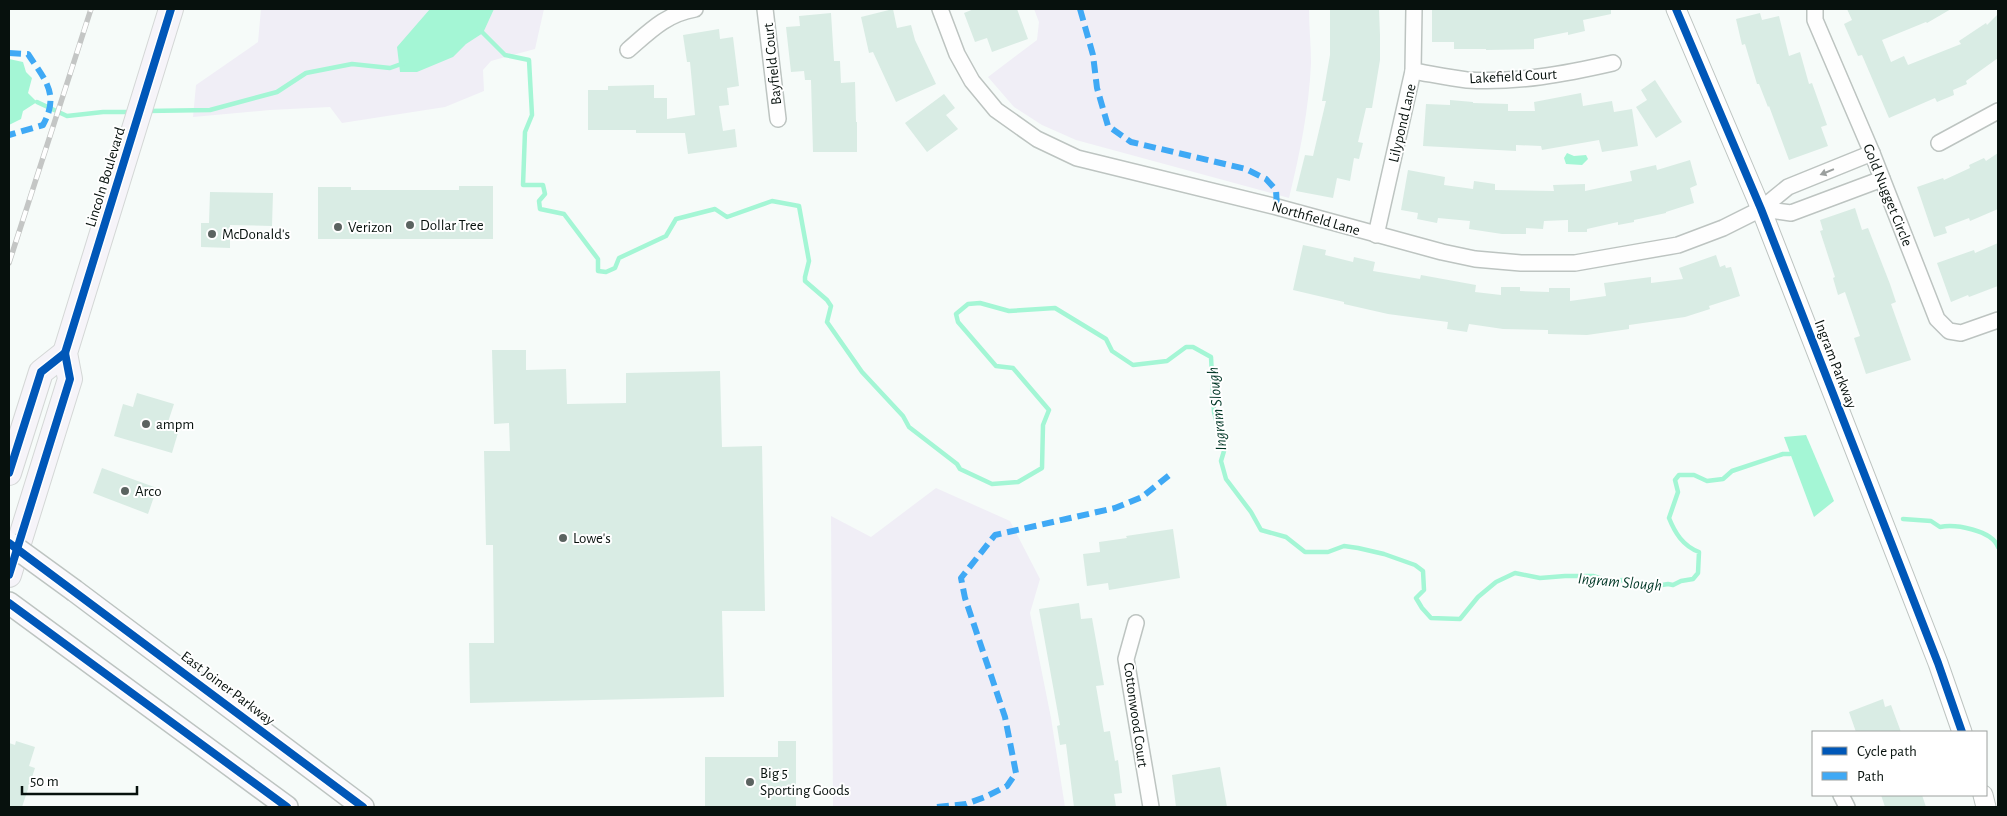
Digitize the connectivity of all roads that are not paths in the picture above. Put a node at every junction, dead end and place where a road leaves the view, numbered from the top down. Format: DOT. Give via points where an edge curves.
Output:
graph roads {
  1 [pos="171,9"];
  2 [pos="695,9"];
  3 [pos="766,9"];
  4 [pos="940,9"];
  5 [pos="1414,9"];
  6 [pos="1676,9"];
  7 [pos="1815,9"];
  8 [pos="628,50"];
  9 [pos="1613,64"];
  10 [pos="1413,71"];
  11 [pos="1998,110"];
  12 [pos="778,119"];
  13 [pos="1939,142"];
  14 [pos="1872,153"];
  15 [pos="1882,179"];
  16 [pos="1760,209"];
  17 [pos="1376,235"];
  18 [pos="1998,320"];
  19 [pos="65,353"];
  20 [pos="9,473"];
  21 [pos="9,543"];
  22 [pos="9,575"];
  23 [pos="9,602"];
  24 [pos="1136,623"];
  25 [pos="1962,731"];
  26 [pos="287,807"];
  27 [pos="363,807"];
  28 [pos="1151,807"];
  1 -- 19 [label="main road, Lincoln Boulevard"];
  2 -- 8 [label="street" via="680,11 656,25"];
  3 -- 12 [label="street, Bayfield Court"];
  4 -- 17 [label="street, Northfield Lane" via="957,54 972,81 996,110 1037,140 1077,158"];
  5 -- 10 [label="street, Lilypond Lane"];
  6 -- 16 [label="street, Ingram Parkway"];
  7 -- 14 [label="street, Gold Nugget Circle" via="1815,20"];
  9 -- 10 [label="street, Lakefield Court" via="1554,76 1510,80 1467,80"];
  10 -- 17 [label="street, Lilypond Lane"];
  11 -- 13 [label="street"];
  14 -- 15 [label="street, Gold Nugget Circle"];
  14 -- 16 [label="street, Northfield Lane, one-way" via="1788,187"];
  15 -- 16 [label="street" via="1791,213"];
  15 -- 18 [label="street, Gold Nugget Circle" via="1937,319 1950,331 1962,333"];
  16 -- 17 [label="street, Northfield Lane" via="1678,246 1575,263 1475,259"];
  16 -- 25 [label="street, Ingram Parkway"];
  19 -- 20 [label="main road" via="41,372"];
  19 -- 22 [label="main road, Lincoln Boulevard" via="70,379"];
  21 -- 27 [label="main road, East Joiner Parkway, bridge"];
  23 -- 26 [label="main road"];
  24 -- 28 [label="street, Cottonwood Court" via="1126,658"];
}
